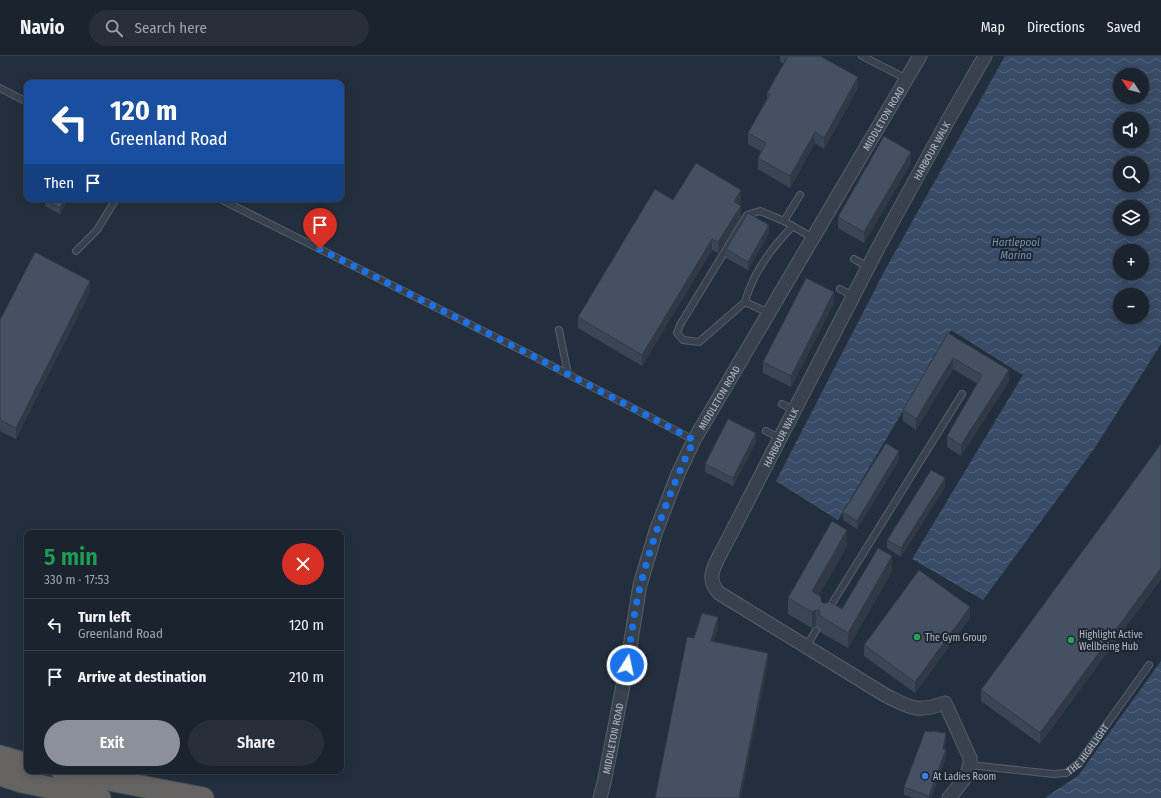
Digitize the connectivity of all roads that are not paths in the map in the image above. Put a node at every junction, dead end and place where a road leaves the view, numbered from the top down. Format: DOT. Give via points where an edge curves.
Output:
graph roads {
  1 [pos="862,56"];
  2 [pos="920,56"];
  3 [pos="985,56"];
  4 [pos="907,79"];
  5 [pos="0,88"];
  6 [pos="24,100"];
  7 [pos="800,195"];
  8 [pos="114,202"];
  9 [pos="226,202"];
  10 [pos="784,221"];
  11 [pos="793,226"];
  12 [pos="813,238"];
  13 [pos="76,251"];
  14 [pos="854,259"];
  15 [pos="868,267"];
  16 [pos="840,289"];
  17 [pos="853,296"];
  18 [pos="745,302"];
  19 [pos="769,313"];
  20 [pos="559,330"];
  21 [pos="568,374"];
  22 [pos="962,394"];
  23 [pos="782,404"];
  24 [pos="794,410"];
  25 [pos="766,431"];
  26 [pos="780,438"];
  27 [pos="694,440"];
  28 [pos="825,615"];
  29 [pos="816,630"];
  30 [pos="807,646"];
  31 [pos="1149,665"];
  32 [pos="0,756"];
  33 [pos="24,763"];
  34 [pos="970,765"];
  35 [pos="78,774"];
  36 [pos="0,775"];
  37 [pos="100,798"];
  38 [pos="203,798"];
  39 [pos="600,798"];
  40 [pos="949,798"];
  1 -- 4 [label="lane"];
  2 -- 4 [label="street, MIDDLETON ROAD"];
  3 -- 15 [label="street, HARBOUR WALK"];
  4 -- 12 [label="street, MIDDLETON ROAD"];
  5 -- 6 [label="lane"];
  7 -- 10 [label="lane"];
  8 -- 13 [label="lane" via="97,230"];
  9 -- 21 [label="lane"];
  10 -- 11 [label="lane"];
  10 -- 18 [label="lane" via="760,211 747,215 677,333 683,340 699,342"];
  11 -- 12 [label="lane"];
  11 -- 18 [label="lane" via="766,259"];
  12 -- 19 [label="street, MIDDLETON ROAD"];
  14 -- 15 [label="lane"];
  15 -- 17 [label="street, HARBOUR WALK"];
  16 -- 17 [label="lane"];
  17 -- 24 [label="street, HARBOUR WALK"];
  18 -- 19 [label="lane"];
  19 -- 27 [label="street, MIDDLETON ROAD"];
  20 -- 21 [label="lane"];
  21 -- 27 [label="lane"];
  22 -- 28 [label="lane"];
  23 -- 24 [label="lane"];
  24 -- 26 [label="street, HARBOUR WALK"];
  25 -- 26 [label="lane"];
  26 -- 30 [label="street, HARBOUR WALK" via="717,560 711,578 719,593"];
  27 -- 39 [label="street, MIDDLETON ROAD" via="656,531 640,585"];
  29 -- 30 [label="lane"];
  30 -- 34 [label="street, HARBOUR WALK" via="885,695 911,708 920,710 945,703 968,753"];
  31 -- 34 [label="lane, THE HIGHLIGHT" via="1079,763 1066,773"];
  32 -- 33 [label="highway"];
  34 -- 40 [label="street" via="965,777"];
  35 -- 38 [label="highway"];
  36 -- 37 [label="highway"];
}
